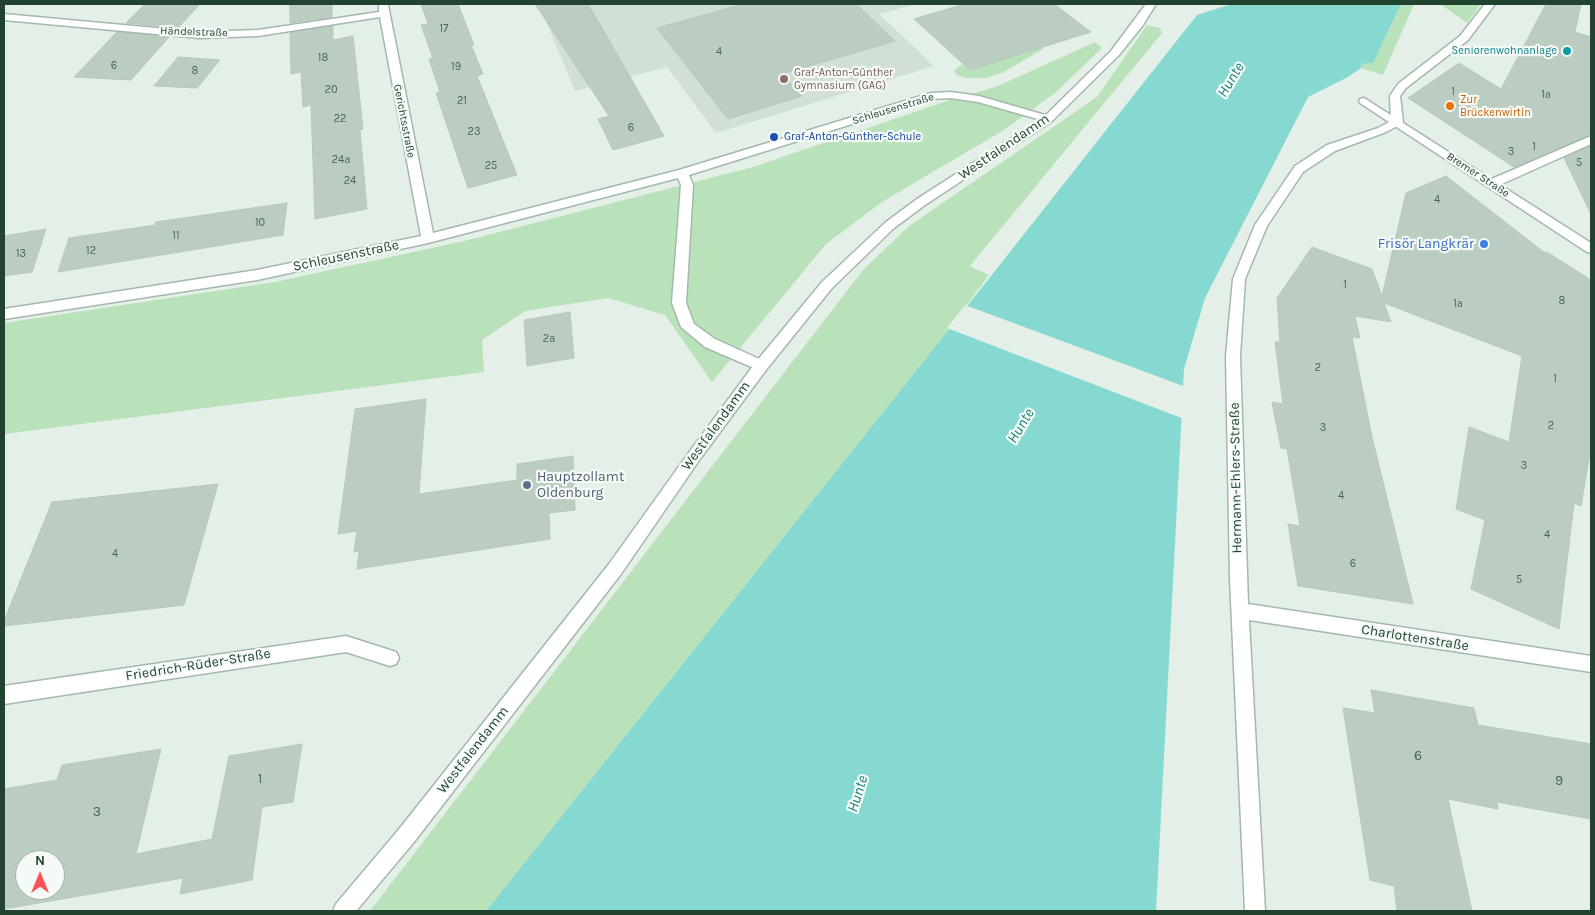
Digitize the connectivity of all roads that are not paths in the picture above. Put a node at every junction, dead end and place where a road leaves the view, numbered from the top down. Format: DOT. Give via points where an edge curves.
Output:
graph roads {
  1 [pos="1151,4"];
  2 [pos="1490,4"];
  3 [pos="383,9"];
  4 [pos="4,18"];
  5 [pos="1364,101"];
  6 [pos="1048,119"];
  7 [pos="1397,122"];
  8 [pos="1591,140"];
  9 [pos="682,173"];
  10 [pos="1491,184"];
  11 [pos="428,239"];
  12 [pos="1591,249"];
  13 [pos="4,314"];
  14 [pos="761,366"];
  15 [pos="1239,611"];
  16 [pos="390,658"];
  17 [pos="1591,664"];
  18 [pos="4,694"];
  19 [pos="343,911"];
  20 [pos="1255,911"];
  1 -- 6 [label="street, Westfalendamm" via="1115,53"];
  2 -- 7 [label="street" via="1464,38 1402,86 1395,96"];
  3 -- 4 [label="street, Händelstraße" via="258,33 199,35"];
  3 -- 11 [label="street, Gerichtsstraße"];
  5 -- 7 [label="street, Bremer Straße"];
  6 -- 9 [label="street, Schleusenstraße" via="979,99 931,96"];
  6 -- 14 [label="street, Westfalendamm" via="890,225 827,285"];
  7 -- 10 [label="street, Bremer Straße"];
  7 -- 15 [label="street, Hermann-Ehlers-Straße" via="1331,148 1299,169 1261,225 1239,279 1233,356"];
  8 -- 10 [label="street"];
  9 -- 11 [label="street, Schleusenstraße"];
  9 -- 14 [label="street" via="687,185 679,303 688,327 710,343"];
  10 -- 12 [label="street, Bremer Straße"];
  11 -- 13 [label="street, Schleusenstraße" via="257,275"];
  14 -- 19 [label="street, Westfalendamm" via="615,569 407,835"];
  15 -- 17 [label="street, Charlottenstraße"];
  15 -- 20 [label="street, Hermann-Ehlers-Straße"];
  16 -- 18 [label="street, Friedrich-Rüder-Straße" via="346,644"];
}
